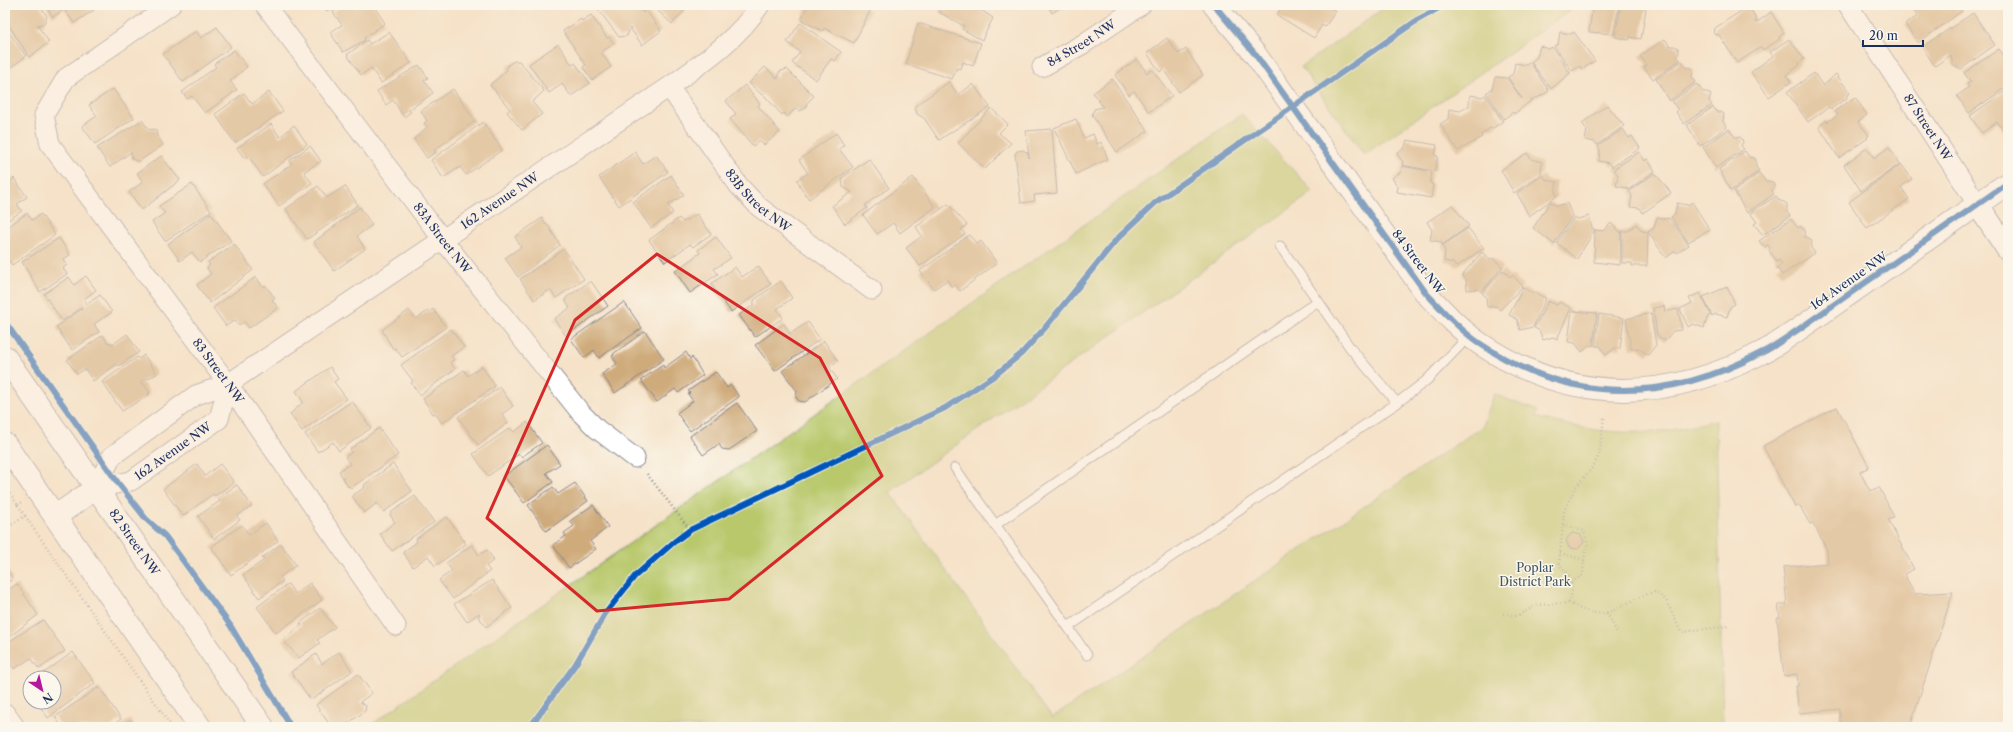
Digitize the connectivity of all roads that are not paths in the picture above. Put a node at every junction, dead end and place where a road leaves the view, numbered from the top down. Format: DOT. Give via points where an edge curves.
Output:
graph roads {
  1 [pos="171,5"];
  2 [pos="265,5"];
  3 [pos="760,5"];
  4 [pos="1141,5"];
  5 [pos="1214,5"];
  6 [pos="1848,5"];
  7 [pos="1042,67"];
  8 [pos="669,87"];
  9 [pos="2008,183"];
  10 [pos="1978,205"];
  11 [pos="443,240"];
  12 [pos="1280,246"];
  13 [pos="2008,250"];
  14 [pos="872,290"];
  15 [pos="1318,301"];
  16 [pos="1470,335"];
  17 [pos="5,357"];
  18 [pos="1694,381"];
  19 [pos="228,384"];
  20 [pos="1397,403"];
  21 [pos="5,444"];
  22 [pos="635,458"];
  23 [pos="955,468"];
  24 [pos="96,488"];
  25 [pos="56,516"];
  26 [pos="995,525"];
  27 [pos="396,626"];
  28 [pos="1068,627"];
  29 [pos="1087,655"];
  30 [pos="5,713"];
  31 [pos="15,727"];
  32 [pos="200,727"];
  33 [pos="263,727"];
  1 -- 19 [label="street, 83 Street NW" via="66,78 44,115 50,144"];
  2 -- 11 [label="street, 83A Street NW"];
  3 -- 8 [label="street, 162 Avenue NW" via="736,34 713,55"];
  4 -- 7 [label="street, 84 Street NW" via="1083,44"];
  5 -- 16 [label="street, 84 Street NW" via="1260,60 1426,293"];
  6 -- 10 [label="street, 87 Street NW"];
  8 -- 11 [label="street, 162 Avenue NW"];
  8 -- 14 [label="street, 83B Street NW" via="739,186 759,208"];
  9 -- 10 [label="street, 164 Avenue NW"];
  10 -- 13 [label="street, 87 Street NW"];
  10 -- 18 [label="street, 164 Avenue NW" via="1764,352"];
  11 -- 19 [label="street, 162 Avenue NW"];
  11 -- 22 [label="street, 83A Street NW" via="581,413 597,429"];
  12 -- 15 [label="lane"];
  15 -- 20 [label="lane" via="1351,349"];
  15 -- 26 [label="lane"];
  16 -- 18 [label="street, 84 Street NW" via="1502,357 1536,373 1570,384 1599,389 1629,390 1659,389"];
  16 -- 20 [label="lane" via="1427,380"];
  17 -- 24 [label="street, 82 Street NW"];
  19 -- 24 [label="street, 162 Avenue NW" via="196,395 112,456"];
  19 -- 24 [label="street, 162 Avenue NW" via="218,419 132,481"];
  19 -- 27 [label="street, 83 Street NW"];
  20 -- 28 [label="lane"];
  21 -- 25 [label="street"];
  23 -- 26 [label="lane"];
  24 -- 25 [label="street"];
  24 -- 33 [label="street, 82 Street NW"];
  25 -- 32 [label="street"];
  26 -- 28 [label="lane"];
  28 -- 29 [label="lane"];
  30 -- 31 [label="street"];
}
